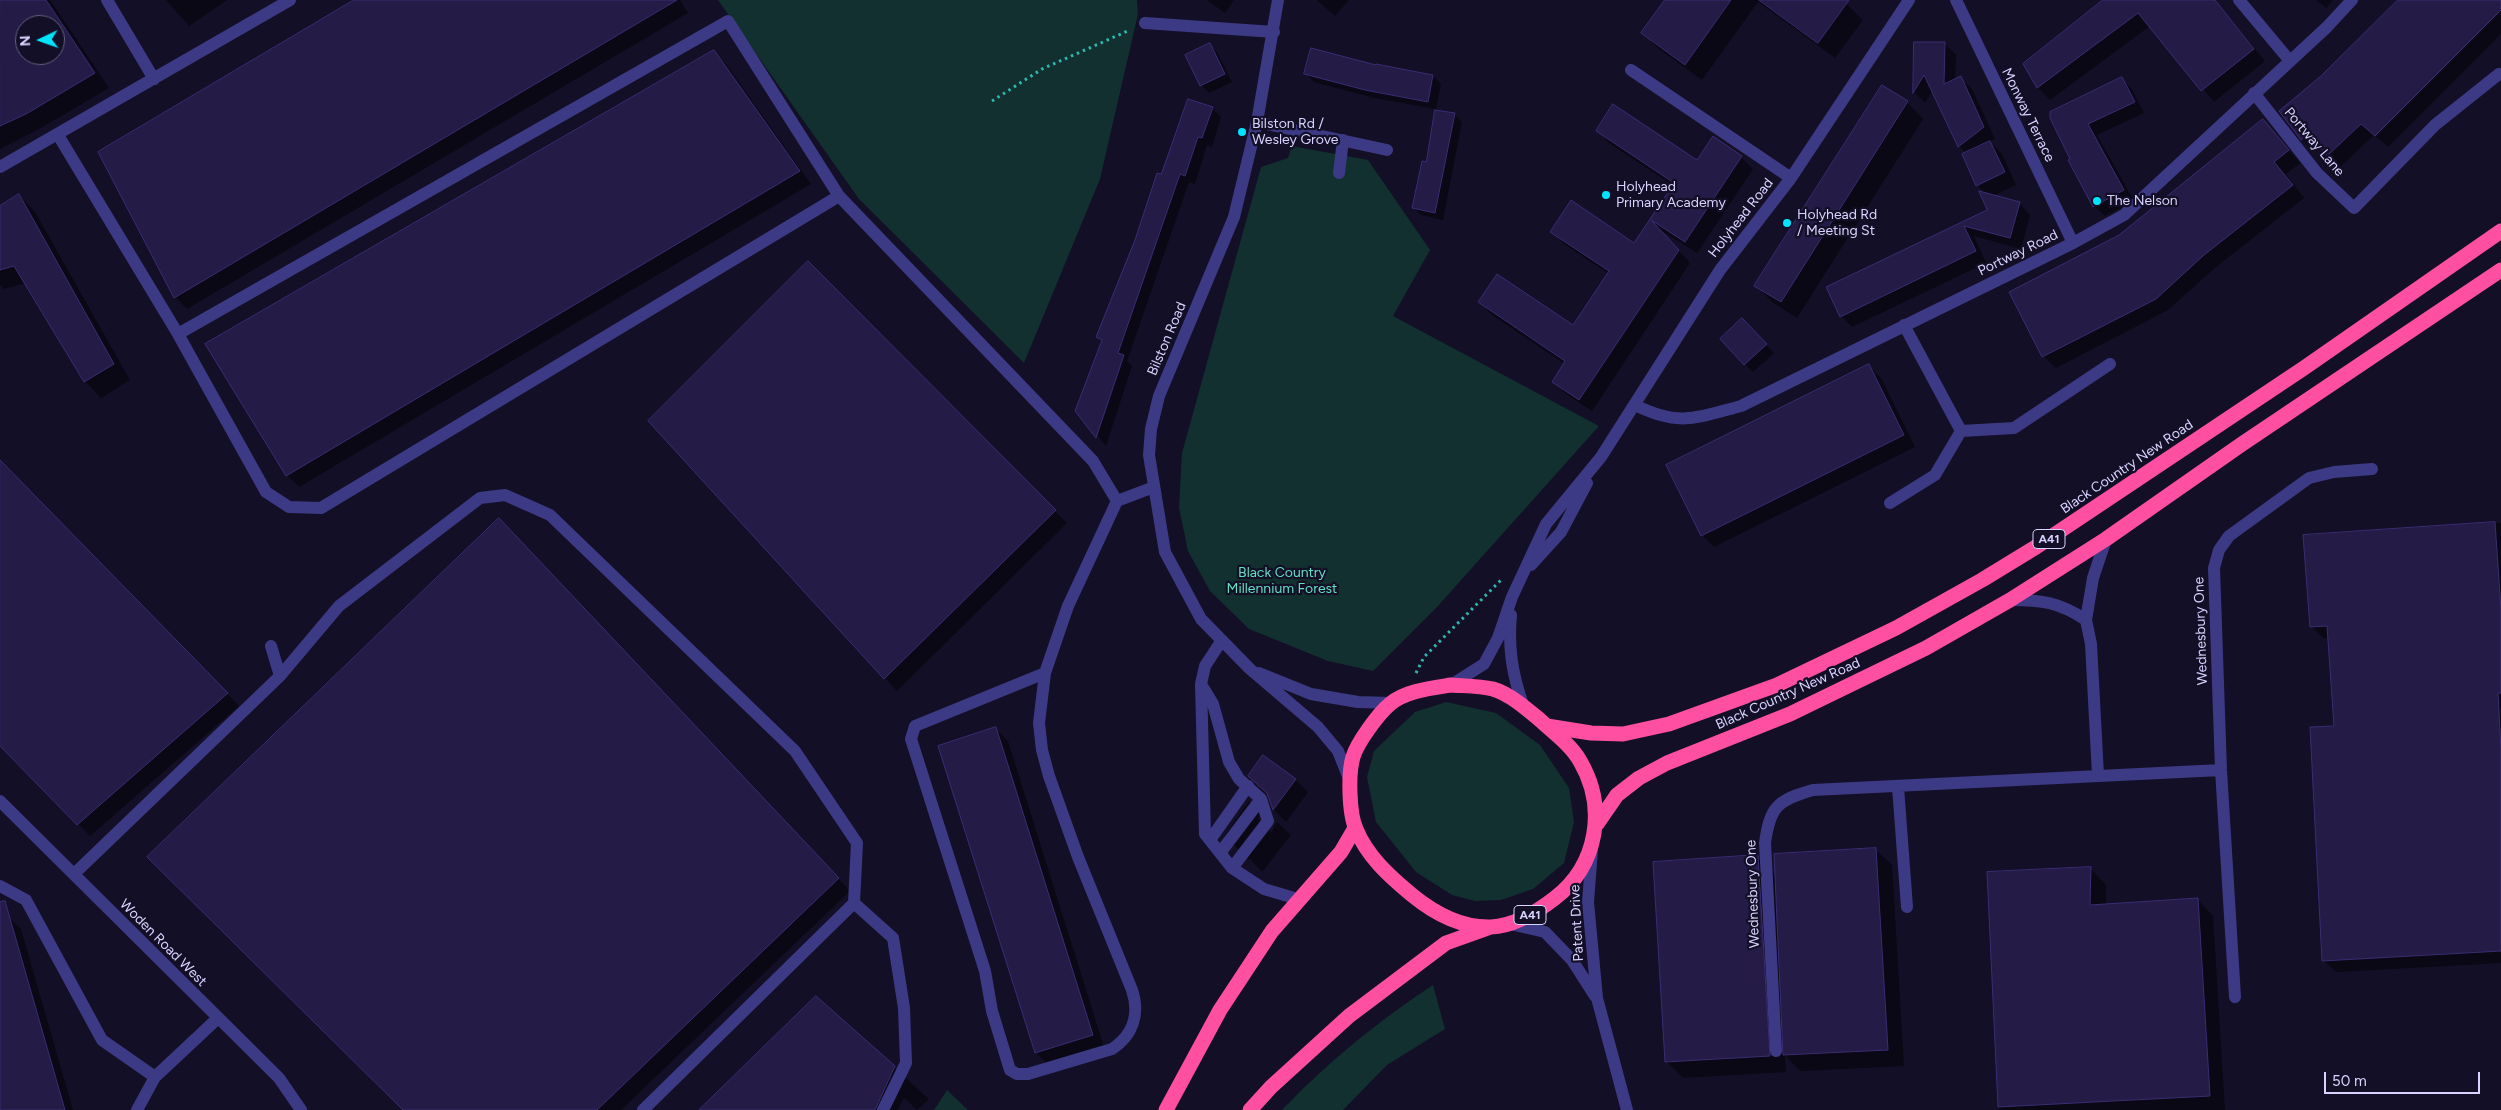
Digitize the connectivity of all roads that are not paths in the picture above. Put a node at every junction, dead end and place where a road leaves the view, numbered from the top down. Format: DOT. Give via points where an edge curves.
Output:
graph roads {
  1 [pos="107,0"];
  2 [pos="290,0"];
  3 [pos="1278,0"];
  4 [pos="1909,0"];
  5 [pos="1956,0"];
  6 [pos="2239,0"];
  7 [pos="2352,0"];
  8 [pos="1145,23"];
  9 [pos="1274,32"];
  10 [pos="2290,60"];
  11 [pos="1630,70"];
  12 [pos="2500,74"];
  13 [pos="154,79"];
  14 [pos="2254,93"];
  15 [pos="1257,122"];
  16 [pos="58,135"];
  17 [pos="1343,140"];
  18 [pos="1387,150"];
  19 [pos="0,167"];
  20 [pos="1339,173"];
  21 [pos="1791,178"];
  22 [pos="839,196"];
  23 [pos="2501,231"];
  24 [pos="2073,242"];
  25 [pos="2501,270"];
  26 [pos="1904,325"];
  27 [pos="178,334"];
  28 [pos="2110,364"];
  29 [pos="1635,406"];
  30 [pos="1961,432"];
  31 [pos="2372,469"];
  32 [pos="1154,487"];
  33 [pos="1117,501"];
  34 [pos="1890,503"];
  35 [pos="2106,539"];
  36 [pos="1512,597"];
  37 [pos="2010,600"];
  38 [pos="2086,620"];
  39 [pos="1222,640"];
  40 [pos="272,646"];
  41 [pos="1250,669"];
  42 [pos="1045,673"];
  43 [pos="280,676"];
  44 [pos="1201,684"];
  45 [pos="1451,685"];
  46 [pos="1397,700"];
  47 [pos="1523,705"];
  48 [pos="1547,726"];
  49 [pos="2221,770"];
  50 [pos="2098,775"];
  51 [pos="1351,783"];
  52 [pos="1248,786"];
  53 [pos="1898,787"];
  54 [pos="1261,799"];
  55 [pos="0,801"];
  56 [pos="1597,824"];
  57 [pos="1355,828"];
  58 [pos="1210,840"];
  59 [pos="1592,848"];
  60 [pos="1220,853"];
  61 [pos="1232,868"];
  62 [pos="74,874"];
  63 [pos="0,886"];
  64 [pos="1301,900"];
  65 [pos="854,903"];
  66 [pos="1906,907"];
  67 [pos="1510,924"];
  68 [pos="1490,927"];
  69 [pos="2235,997"];
  70 [pos="1597,998"];
  71 [pos="218,1018"];
  72 [pos="1776,1050"];
  73 [pos="155,1077"];
  74 [pos="137,1110"];
  75 [pos="301,1110"];
  76 [pos="643,1110"];
  77 [pos="882,1110"];
  78 [pos="1166,1110"];
  79 [pos="1250,1110"];
  80 [pos="1627,1110"];
  1 -- 13 [label="street"];
  2 -- 13 [label="street"];
  3 -- 9 [label="street, Bilston Road"];
  4 -- 21 [label="street, Holyhead Road"];
  5 -- 24 [label="street, Monway Terrace"];
  6 -- 10 [label="street"];
  7 -- 10 [label="street, Portway Road"];
  8 -- 9 [label="street"];
  9 -- 15 [label="street, Bilston Road"];
  10 -- 14 [label="street, Portway Road"];
  11 -- 21 [label="street"];
  12 -- 14 [label="street, Portway Lane" via="2435,125 2354,208 2316,173"];
  13 -- 16 [label="street"];
  14 -- 24 [label="street, Portway Road" via="2124,215"];
  15 -- 17 [label="street"];
  15 -- 32 [label="street, Bilston Road" via="1234,218 1159,396 1149,455"];
  16 -- 19 [label="street"];
  16 -- 27 [label="street"];
  17 -- 18 [label="street"];
  17 -- 20 [label="street"];
  21 -- 29 [label="street, Holyhead Road" via="1720,270"];
  22 -- 27 [label="street" via="728,21"];
  22 -- 27 [label="street" via="321,508 289,507 266,492"];
  22 -- 33 [label="street" via="1093,460"];
  23 -- 48 [label="highway, Black Country New Road / A41" via="2304,368 2036,547 1896,628 1777,685 1669,724 1623,734"];
  24 -- 26 [label="street, Portway Road"];
  25 -- 35 [label="highway, Black Country New Road / A41"];
  26 -- 29 [label="street, Portway Road" via="1741,406 1677,419 1658,417"];
  26 -- 30 [label="street"];
  28 -- 30 [label="street" via="2014,428"];
  29 -- 36 [label="street, Holyhead Road" via="1601,457 1561,532 1523,574"];
  30 -- 34 [label="street" via="1934,475"];
  31 -- 49 [label="street, Wednesbury One" via="2310,478 2229,536 2219,550 2214,568"];
  32 -- 33 [label="street"];
  32 -- 39 [label="street, Bilston Road" via="1165,552 1201,619"];
  33 -- 42 [label="street" via="1068,606"];
  35 -- 37 [label="highway, Black Country New Road / A41"];
  35 -- 38 [label="street" via="2093,578"];
  36 -- 45 [label="street, Holyhead Road" via="1498,638 1484,664"];
  36 -- 47 [label="street, Holyhead Road" via="1509,636 1513,674"];
  37 -- 38 [label="street" via="2052,602"];
  37 -- 56 [label="highway, Black Country New Road / A41" via="1901,661 1790,714 1667,763 1639,778 1617,795"];
  38 -- 50 [label="street" via="2091,644"];
  39 -- 41 [label="street, Bilston Road"];
  39 -- 44 [label="street" via="1205,666"];
  40 -- 43 [label="street"];
  41 -- 46 [label="street, Bilston Road" via="1311,694 1358,702"];
  41 -- 51 [label="street, Bilston Road" via="1318,727 1338,751"];
  42 -- 42 [label="street" via="915,726 911,739 984,971 1000,1042 1010,1070 1017,1074 1041,1071 1112,1050 1128,1034 1136,1014 1132,990 1078,857 1042,750 1039,723"];
  43 -- 62 [label="street"];
  43 -- 65 [label="street" via="339,606 480,498 505,494 550,515 795,751 857,843"];
  44 -- 52 [label="street" via="1213,704 1229,762"];
  44 -- 58 [label="street" via="1205,834"];
  45 -- 46 [label="highway, A41" via="1422,690"];
  45 -- 47 [label="highway, A41" via="1494,689"];
  46 -- 51 [label="highway, A41" via="1378,717 1353,756"];
  47 -- 48 [label="highway, A41"];
  48 -- 56 [label="highway, A41" via="1580,761 1595,805"];
  49 -- 50 [label="street, Wednesbury One"];
  49 -- 69 [label="street, Wednesbury One"];
  50 -- 53 [label="street, Wednesbury One"];
  51 -- 57 [label="highway, A41"];
  52 -- 54 [label="street"];
  52 -- 58 [label="street"];
  53 -- 66 [label="street"];
  53 -- 72 [label="street, Wednesbury One" via="1813,790 1788,797 1775,807 1767,823 1765,843"];
  54 -- 60 [label="street"];
  54 -- 61 [label="street" via="1268,821"];
  55 -- 62 [label="street, Woden Road West"];
  56 -- 59 [label="highway, A41"];
  57 -- 64 [label="highway" via="1341,852"];
  57 -- 68 [label="highway, A41" via="1373,859 1430,910 1449,920"];
  58 -- 60 [label="street"];
  59 -- 67 [label="highway, A41" via="1578,874 1561,893 1536,912"];
  59 -- 70 [label="street, Patent Drive" via="1588,902"];
  60 -- 61 [label="street"];
  61 -- 64 [label="street" via="1264,889"];
  62 -- 71 [label="street, Woden Road West"];
  63 -- 73 [label="street" via="26,900 102,1040"];
  64 -- 78 [label="highway" via="1272,931 1226,1002"];
  65 -- 76 [label="street"];
  65 -- 77 [label="street" via="893,938 904,1008 906,1063"];
  67 -- 68 [label="highway, A41"];
  67 -- 70 [label="street, Patent Drive" via="1545,932 1572,960"];
  68 -- 79 [label="highway, A41" via="1446,943 1349,1016"];
  70 -- 80 [label="street, Patent Drive"];
  71 -- 73 [label="street"];
  71 -- 75 [label="street, Woden Road West" via="279,1078"];
  73 -- 74 [label="street"];
}
